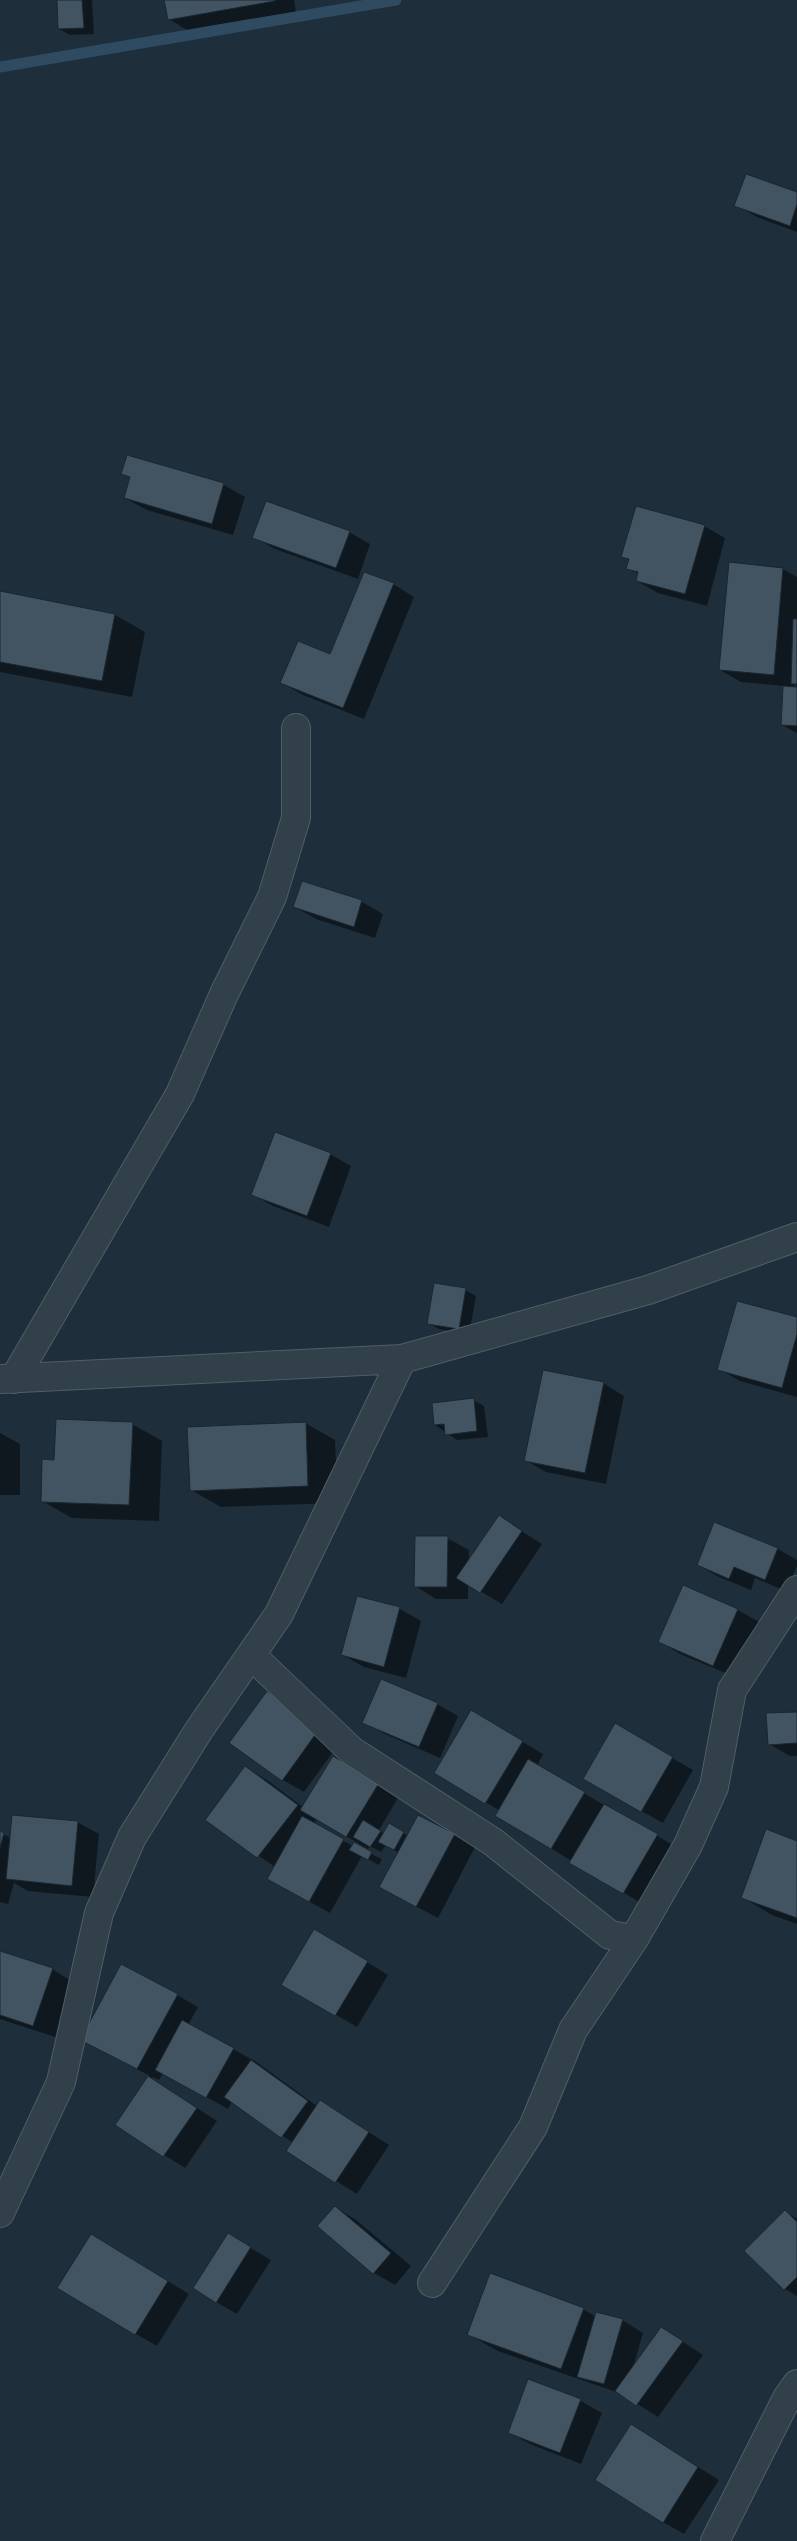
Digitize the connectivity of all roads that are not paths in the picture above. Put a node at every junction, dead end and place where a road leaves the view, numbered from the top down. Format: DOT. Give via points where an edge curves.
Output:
graph roads {
  1 [pos="296,728"];
  2 [pos="797,1237"];
  3 [pos="402,1359"];
  4 [pos="7,1379"];
  5 [pos="797,1590"];
  6 [pos="251,1655"];
  7 [pos="634,1939"];
  8 [pos="0,2213"];
  9 [pos="432,2283"];
  10 [pos="797,2384"];
  11 [pos="715,2541"];
  1 -- 4 [label="street" via="296,818 272,897 180,1094"];
  2 -- 3 [label="street" via="648,1290"];
  3 -- 4 [label="street"];
  3 -- 6 [label="street" via="279,1614"];
  5 -- 7 [label="street" via="732,1690 714,1788 688,1846"];
  6 -- 7 [label="street" via="352,1751 493,1842 610,1935"];
  6 -- 8 [label="street" via="132,1837 99,1913 60,2082"];
  7 -- 9 [label="street" via="573,2030 533,2127"];
  10 -- 11 [label="street"];
}
